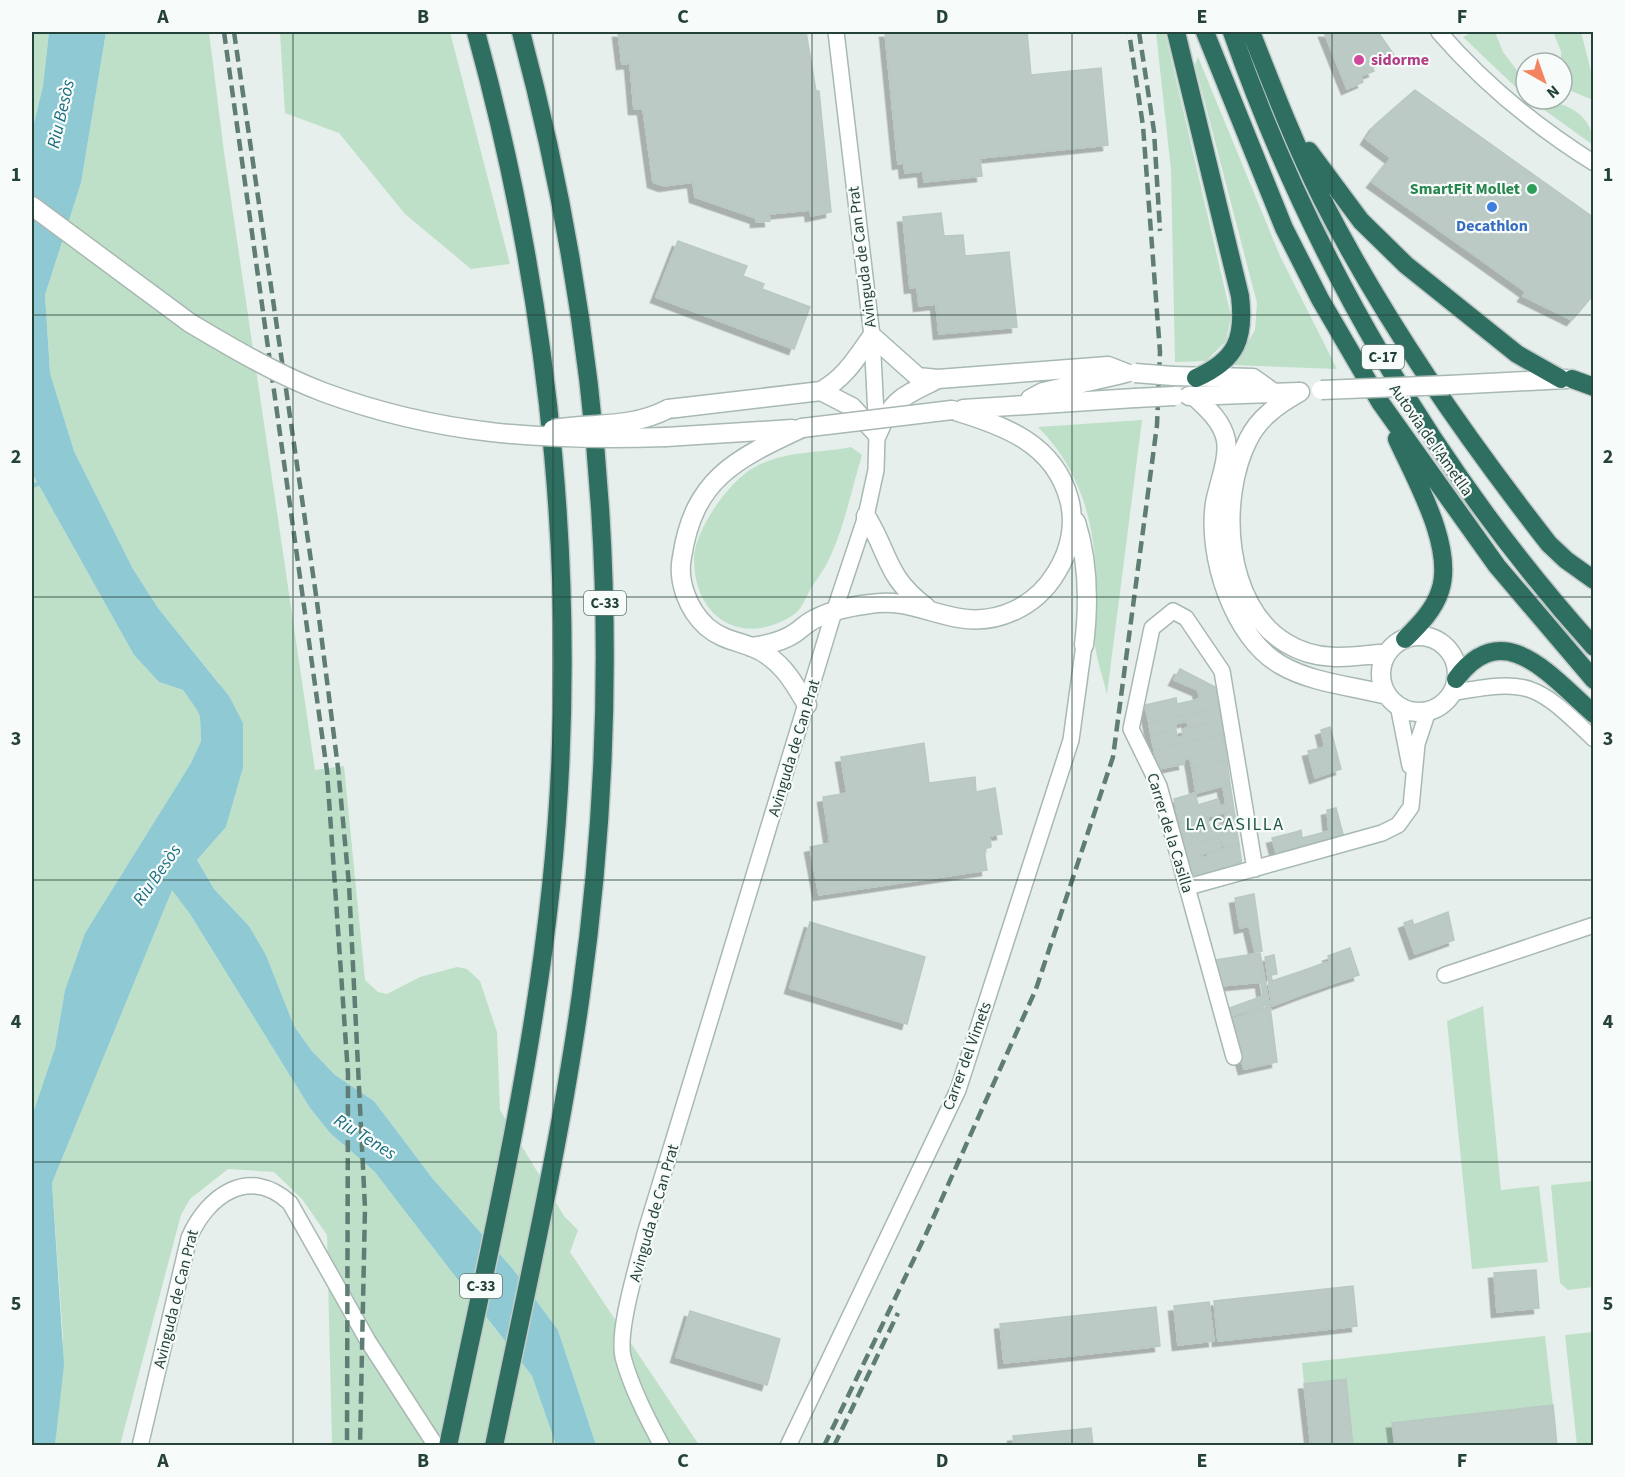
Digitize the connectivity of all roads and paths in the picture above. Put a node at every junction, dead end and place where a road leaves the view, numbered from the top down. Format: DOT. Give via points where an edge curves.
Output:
graph roads {
  1 [pos="476,32"];
  2 [pos="521,32"];
  3 [pos="836,32"];
  4 [pos="1176,32"];
  5 [pos="1205,32"];
  6 [pos="1232,32"];
  7 [pos="1251,32"];
  8 [pos="1439,32"];
  9 [pos="1281,107"];
  10 [pos="1593,163"];
  11 [pos="32,206"];
  12 [pos="872,336"];
  13 [pos="1130,373"];
  14 [pos="1196,378"];
  15 [pos="938,379"];
  16 [pos="1566,379"];
  17 [pos="1593,381"];
  18 [pos="821,391"];
  19 [pos="1271,391"];
  20 [pos="1300,392"];
  21 [pos="1194,396"];
  22 [pos="1380,402"];
  23 [pos="1018,405"];
  24 [pos="952,410"];
  25 [pos="802,428"];
  26 [pos="877,435"];
  27 [pos="518,436"];
  28 [pos="1073,515"];
  29 [pos="866,516"];
  30 [pos="1593,580"];
  31 [pos="930,610"];
  32 [pos="834,612"];
  33 [pos="1405,639"];
  34 [pos="1084,645"];
  35 [pos="1593,646"];
  36 [pos="752,647"];
  37 [pos="1388,653"];
  38 [pos="1593,680"];
  39 [pos="1454,686"];
  40 [pos="1393,700"];
  41 [pos="807,705"];
  42 [pos="1428,711"];
  43 [pos="1593,714"];
  44 [pos="1593,739"];
  45 [pos="1413,784"];
  46 [pos="1255,869"];
  47 [pos="1188,887"];
  48 [pos="1593,925"];
  49 [pos="1445,975"];
  50 [pos="1234,1057"];
  51 [pos="140,1446"];
  52 [pos="436,1446"];
  53 [pos="448,1446"];
  54 [pos="494,1446"];
  55 [pos="662,1446"];
  56 [pos="788,1446"];
  1 -- 53 [label="highway, C-33" via="517,200 543,360 561,572 561,762 551,886 535,1008 515,1126"];
  2 -- 54 [label="highway, C-33" via="560,190 577,285 601,492 605,602 601,797 581,994 550,1178"];
  3 -- 12 [label="street, Avinguda de Can Prat"];
  4 -- 14 [label="highway" via="1243,320 1236,347 1227,359"];
  5 -- 22 [label="highway, Autovia de l'Ametlla / C-17" via="1284,228"];
  6 -- 35 [label="highway, Autovia de l'Ametlla / C-17" via="1263,114 1318,237 1387,365 1453,467 1553,600"];
  7 -- 9 [label="highway"];
  8 -- 10 [label="street" via="1528,119"];
  9 -- 16 [label="highway" via="1361,220 1406,265 1517,354"];
  9 -- 30 [label="highway" via="1322,198 1442,402 1549,544"];
  11 -- 27 [label="street, bridge" via="190,322 276,371 388,413 434,425"];
  12 -- 15 [label="street" via="918,377"];
  12 -- 18 [label="street" via="847,372"];
  12 -- 26 [label="street, Avinguda de Can Prat"];
  13 -- 14 [label="street, bridge"];
  13 -- 15 [label="street" via="1108,366"];
  13 -- 23 [label="street" via="1043,392"];
  14 -- 19 [label="street" via="1253,378"];
  15 -- 26 [label="street" via="900,398 886,412"];
  16 -- 17 [label="highway"];
  16 -- 20 [label="street, bridge"];
  18 -- 26 [label="street" via="852,407"];
  18 -- 27 [label="street, bridge" via="668,409 628,423 555,428"];
  19 -- 20 [label="street"];
  19 -- 21 [label="street"];
  20 -- 37 [label="street" via="1268,412 1241,456 1234,484 1230,536 1236,571 1257,616 1285,643 1325,657"];
  21 -- 23 [label="street, bridge"];
  21 -- 40 [label="street" via="1217,420 1226,442 1215,504 1214,536 1218,565 1236,613 1254,640 1279,664"];
  22 -- 33 [label="highway" via="1433,520 1443,573 1430,611"];
  22 -- 38 [label="highway, Autovia de l'Ametlla / C-17" via="1497,566"];
  23 -- 24 [label="street"];
  24 -- 25 [label="street, bridge"];
  24 -- 28 [label="street" via="990,421 1033,444 1058,471"];
  25 -- 27 [label="street, bridge" via="666,437"];
  25 -- 36 [label="street" via="754,450 720,475 694,508 687,530 680,568 687,598 706,626 728,640"];
  26 -- 29 [label="street, Avinguda de Can Prat" via="876,470"];
  28 -- 31 [label="street" via="1070,544 1062,565 1037,598 1021,608 983,619 960,619"];
  28 -- 34 [label="street" via="1081,538 1089,600"];
  29 -- 31 [label="street" via="892,574"];
  29 -- 32 [label="street, Avinguda de Can Prat"];
  31 -- 32 [label="street" via="885,602"];
  32 -- 36 [label="street" via="816,618 783,639"];
  32 -- 41 [label="street, Avinguda de Can Prat"];
  33 -- 37 [label="street"];
  33 -- 39 [label="street" via="1422,636 1439,642 1455,662"];
  34 -- 56 [label="street, Carrer del Vimets" via="1071,740 958,1090"];
  36 -- 41 [label="street" via="782,667"];
  37 -- 40 [label="street" via="1381,678"];
  39 -- 42 [label="street" via="1441,704"];
  39 -- 43 [label="highway" via="1476,657 1500,650 1513,651 1533,661"];
  39 -- 44 [label="street" via="1524,687 1554,702"];
  40 -- 42 [label="street" via="1412,711"];
  40 -- 45 [label="street"];
  41 -- 55 [label="street, Avinguda de Can Prat" via="645,1234 626,1315 623,1355"];
  42 -- 45 [label="street" via="1417,744"];
  45 -- 46 [label="street" via="1411,807 1398,825"];
  46 -- 47 [label="street"];
  46 -- 47 [label="street, Carrer de la Casilla" via="1221,671 1186,618 1173,611 1152,628 1131,729 1159,786"];
  47 -- 50 [label="street, Carrer de la Casilla"];
  48 -- 49 [label="street"];
  51 -- 52 [label="street, Avinguda de Can Prat" via="189,1238 197,1220 229,1191 258,1186 276,1190 290,1203 368,1341"];
}
